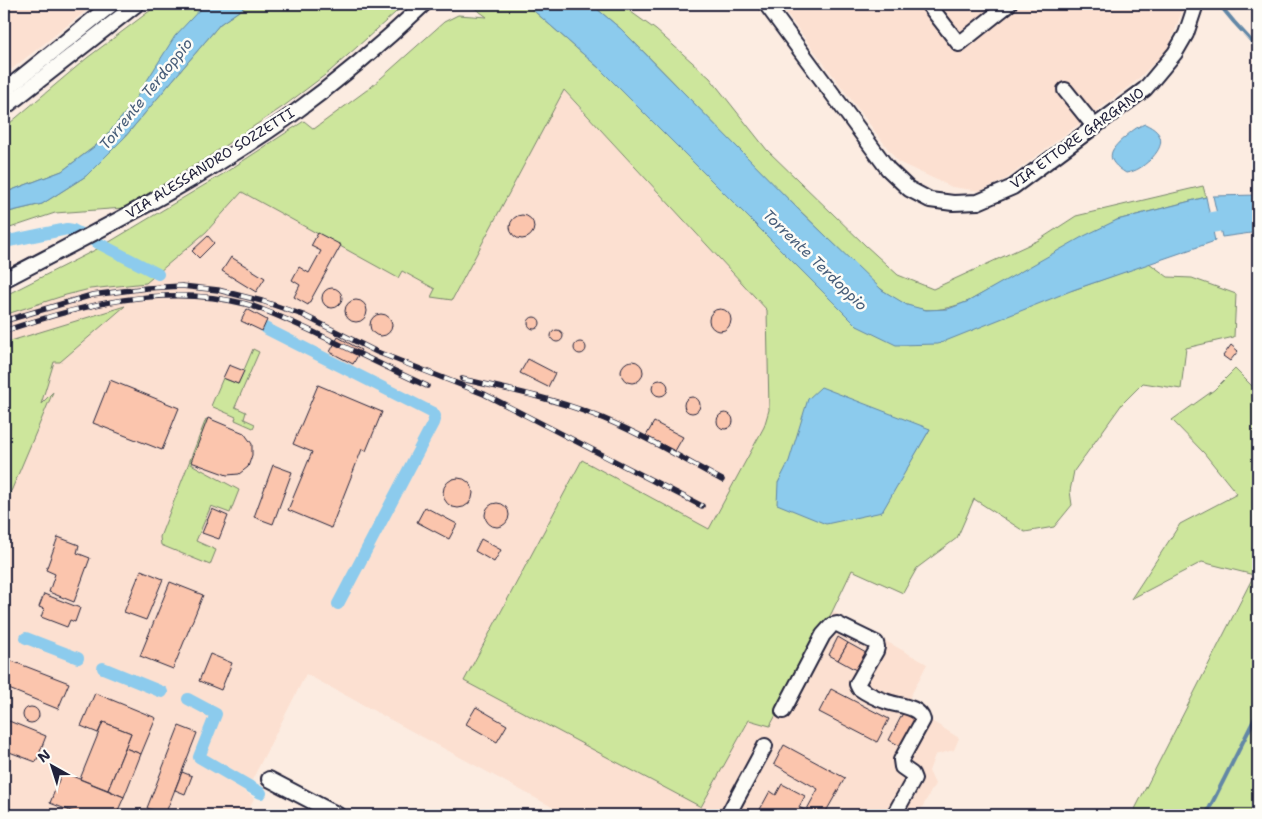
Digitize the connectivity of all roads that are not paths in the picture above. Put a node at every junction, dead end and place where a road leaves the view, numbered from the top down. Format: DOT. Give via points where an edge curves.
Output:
graph roads {
  1 [pos="112,4"];
  2 [pos="137,4"];
  3 [pos="424,4"];
  4 [pos="766,4"];
  5 [pos="928,4"];
  6 [pos="1009,4"];
  7 [pos="1196,4"];
  8 [pos="1065,90"];
  9 [pos="4,91"];
  10 [pos="4,108"];
  11 [pos="1094,126"];
  12 [pos="4,280"];
  13 [pos="783,711"];
  14 [pos="765,746"];
  15 [pos="269,779"];
  16 [pos="338,815"];
  17 [pos="728,815"];
  18 [pos="894,815"];
  1 -- 9 [label="street"];
  2 -- 10 [label="street"];
  3 -- 12 [label="street, VIA ALESSANDRO SOZZETTI" via="373,50 290,116 148,204"];
  4 -- 11 [label="street, VIA ETTORE GARGANO" via="888,169 909,189 930,200 978,202 1013,186"];
  5 -- 6 [label="street" via="959,44"];
  7 -- 11 [label="street, VIA ETTORE GARGANO" via="1186,34 1175,53 1145,89"];
  8 -- 11 [label="street"];
  13 -- 18 [label="street" via="823,635 832,625 837,624 873,641 878,648 858,684 859,688 886,702 901,704 919,713 923,720 901,760 902,766 914,779"];
  14 -- 17 [label="street"];
  15 -- 16 [label="street"];
}
